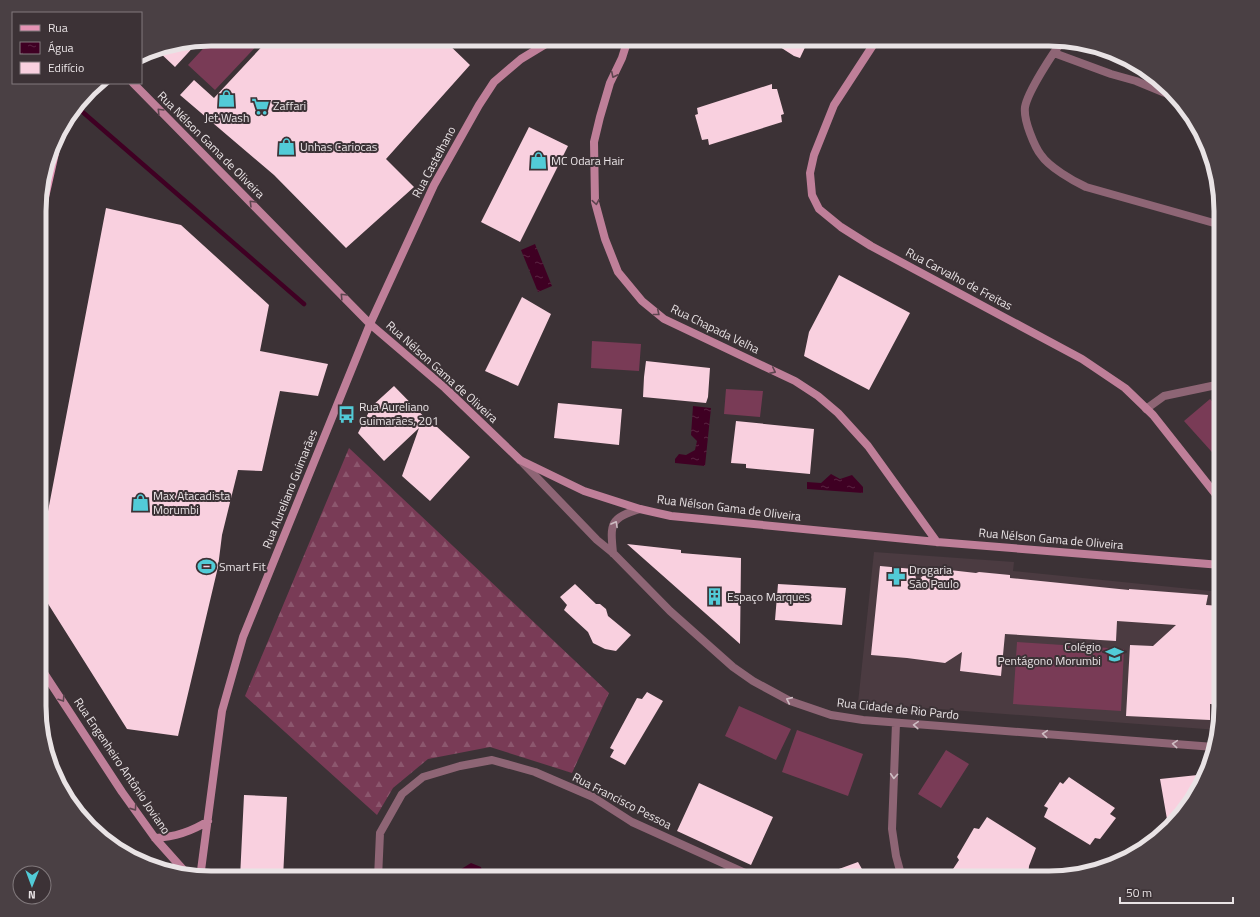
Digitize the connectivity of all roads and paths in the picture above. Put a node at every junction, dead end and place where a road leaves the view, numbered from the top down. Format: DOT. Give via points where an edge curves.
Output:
graph roads {
  1 [pos="542,46"];
  2 [pos="626,46"];
  3 [pos="872,46"];
  4 [pos="1058,46"];
  5 [pos="1054,53"];
  6 [pos="134,84"];
  7 [pos="1165,93"];
  8 [pos="1214,223"];
  9 [pos="370,324"];
  10 [pos="1214,385"];
  11 [pos="1146,409"];
  12 [pos="520,460"];
  13 [pos="1214,492"];
  14 [pos="640,509"];
  15 [pos="937,542"];
  16 [pos="613,553"];
  17 [pos="1214,564"];
  18 [pos="46,676"];
  19 [pos="896,723"];
  20 [pos="1209,747"];
  21 [pos="208,821"];
  22 [pos="155,838"];
  23 [pos="182,869"];
  24 [pos="201,871"];
  25 [pos="378,871"];
  26 [pos="740,871"];
  27 [pos="900,871"];
  1 -- 9 [label="street, Rua Castelhano" via="521,59 494,82 479,105 434,185"];
  2 -- 15 [label="street, Rua Chapada Velha, one-way" via="610,84 594,142 595,202 605,239 618,272 642,301 664,319 795,382 818,396 838,413 868,446"];
  3 -- 11 [label="street, Rua Carvalho de Freitas" via="834,105 814,155 810,173 812,195 819,209 871,246 1082,359 1125,388"];
  4 -- 5 [label="street"];
  5 -- 7 [label="street"];
  5 -- 8 [label="street" via="1025,107 1026,124 1042,156 1086,187"];
  9 -- 6 [label="street, Rua Nélson Gama de Oliveira, one-way"];
  9 -- 12 [label="street, Rua Nélson Gama de Oliveira" via="445,388"];
  9 -- 21 [label="street, Rua Aureliano Guimarães" via="243,637 222,711"];
  10 -- 11 [label="street" via="1164,396"];
  11 -- 13 [label="street, Rua Carvalho de Freitas"];
  12 -- 14 [label="street, Rua Nélson Gama de Oliveira" via="584,491"];
  12 -- 16 [label="street, Rua Cidade de Rio Pardo" via="597,540"];
  14 -- 15 [label="street, Rua Nélson Gama de Oliveira" via="671,516"];
  16 -- 14 [label="street, one-way" via="611,531 617,518"];
  15 -- 17 [label="street, Rua Nélson Gama de Oliveira"];
  19 -- 16 [label="street, Rua Cidade de Rio Pardo, one-way" via="831,715 790,701 753,681 732,667 670,611"];
  18 -- 22 [label="street, Rua Engenheiro Antônio Joviano, one-way"];
  20 -- 19 [label="street, Rua Cidade de Rio Pardo, one-way"];
  19 -- 27 [label="street, one-way" via="892,829"];
  21 -- 22 [label="street" via="182,834"];
  21 -- 24 [label="street, Rua Aureliano Guimarães"];
  22 -- 23 [label="street, Rua Engenheiro Antônio Joviano"];
  25 -- 26 [label="street, Rua Francisco Pessoa" via="380,833 402,794 423,777 492,760 535,772 593,797 632,822"];
}
